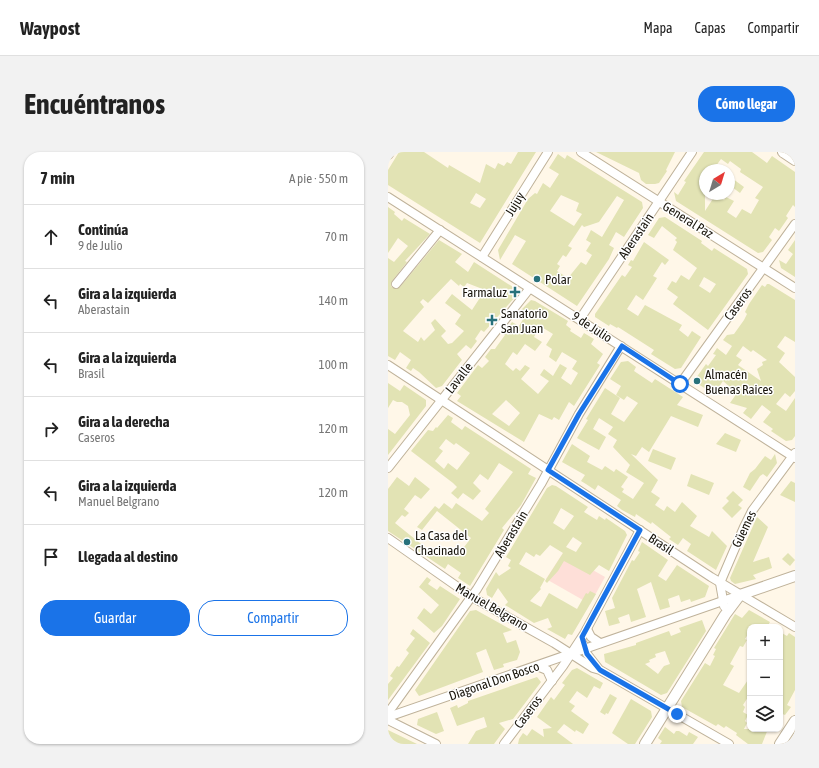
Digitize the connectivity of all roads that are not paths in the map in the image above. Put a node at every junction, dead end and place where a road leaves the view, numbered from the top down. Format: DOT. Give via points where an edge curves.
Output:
graph roads {
  1 [pos="548,152"];
  2 [pos="581,152"];
  3 [pos="692,152"];
  4 [pos="783,152"];
  5 [pos="795,160"];
  6 [pos="388,196"];
  7 [pos="659,202"];
  8 [pos="795,224"];
  9 [pos="440,230"];
  10 [pos="482,257"];
  11 [pos="763,268"];
  12 [pos="396,284"];
  13 [pos="530,288"];
  14 [pos="795,288"];
  15 [pos="580,319"];
  16 [pos="622,346"];
  17 [pos="388,365"];
  18 [pos="680,384"];
  19 [pos="441,400"];
  20 [pos="794,456"];
  21 [pos="388,468"];
  22 [pos="548,470"];
  23 [pos="640,530"];
  24 [pos="388,538"];
  25 [pos="795,576"];
  26 [pos="720,583"];
  27 [pos="740,595"];
  28 [pos="472,597"];
  29 [pos="723,602"];
  30 [pos="725,615"];
  31 [pos="795,628"];
  32 [pos="587,629"];
  33 [pos="582,637"];
  34 [pos="600,643"];
  35 [pos="585,649"];
  36 [pos="571,654"];
  37 [pos="537,666"];
  38 [pos="600,670"];
  39 [pos="552,681"];
  40 [pos="667,709"];
  41 [pos="388,713"];
  42 [pos="388,717"];
  43 [pos="388,720"];
  44 [pos="795,721"];
  45 [pos="436,744"];
  46 [pos="504,744"];
  47 [pos="645,744"];
  48 [pos="729,744"];
  49 [pos="780,744"];
  1 -- 10 [label="street, Jujuy"];
  2 -- 7 [label="street, General Paz"];
  3 -- 7 [label="street, Aberastain"];
  4 -- 5 [label="main road"];
  6 -- 9 [label="street, 9 de Julio"];
  7 -- 11 [label="street, General Paz"];
  7 -- 15 [label="street, Aberastain"];
  8 -- 11 [label="street, Caseros"];
  9 -- 10 [label="street, 9 de Julio"];
  9 -- 12 [label="street"];
  10 -- 13 [label="street, 9 de Julio"];
  11 -- 14 [label="street, General Paz"];
  11 -- 18 [label="street, Caseros"];
  13 -- 15 [label="street, 9 de Julio"];
  13 -- 19 [label="street, Lavalle"];
  15 -- 16 [label="street, 9 de Julio"];
  16 -- 18 [label="street, 9 de Julio"];
  16 -- 22 [label="street, Aberastain" via="579,414"];
  17 -- 19 [label="street, Brasil"];
  18 -- 20 [label="street, 9 de Julio"];
  19 -- 21 [label="street, Lavalle"];
  19 -- 22 [label="street, Brasil"];
  20 -- 26 [label="street, Güemes" via="752,511"];
  22 -- 23 [label="street, Brasil"];
  22 -- 28 [label="street, Aberastain"];
  23 -- 26 [label="street, Brasil"];
  23 -- 32 [label="street, Caseros"];
  24 -- 28 [label="street, Manuel Belgrano"];
  25 -- 27 [label="main road, Diagonal Don Bosco"];
  26 -- 27 [label="street, Brasil"];
  26 -- 29 [label="street"];
  27 -- 29 [label="street, Diagonal Don Bosco"];
  27 -- 30 [label="main road"];
  27 -- 31 [label="street, Brasil"];
  28 -- 36 [label="street, Manuel Belgrano"];
  28 -- 41 [label="street, Aberastain"];
  29 -- 30 [label="street"];
  29 -- 34 [label="street, Diagonal Don Bosco"];
  30 -- 40 [label="main road"];
  32 -- 33 [label="street, Caseros"];
  32 -- 34 [label="street" via="591,637"];
  33 -- 35 [label="street, Manuel Belgrano"];
  33 -- 36 [label="street, Caseros"];
  34 -- 35 [label="street, Diagonal Don Bosco"];
  35 -- 36 [label="street, Diagonal Don Bosco"];
  35 -- 38 [label="street, Manuel Belgrano" via="591,661"];
  36 -- 37 [label="street, Diagonal Don Bosco"];
  36 -- 38 [label="street, Manuel Belgrano"];
  36 -- 39 [label="street, Caseros"];
  37 -- 39 [label="street" via="547,670"];
  37 -- 42 [label="street, Diagonal Don Bosco"];
  38 -- 40 [label="street, Manuel Belgrano"];
  39 -- 46 [label="street, Caseros"];
  40 -- 47 [label="main road"];
  40 -- 48 [label="street, Manuel Belgrano"];
  43 -- 45 [label="street"];
  44 -- 49 [label="main road"];
}
